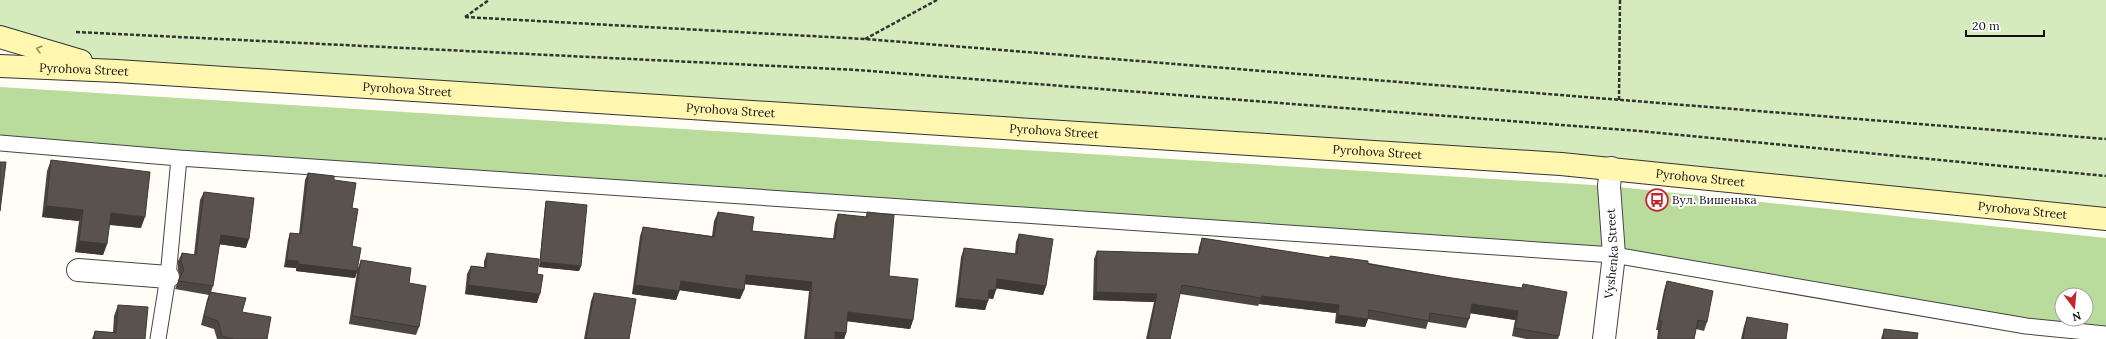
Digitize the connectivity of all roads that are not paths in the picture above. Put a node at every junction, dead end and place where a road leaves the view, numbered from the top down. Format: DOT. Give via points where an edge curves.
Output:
graph roads {
  1 [pos="0,37"];
  2 [pos="0,66"];
  3 [pos="117,71"];
  4 [pos="0,143"];
  5 [pos="179,158"];
  6 [pos="1611,168"];
  7 [pos="2106,219"];
  8 [pos="1614,255"];
  9 [pos="78,270"];
  10 [pos="168,277"];
  11 [pos="2106,334"];
  12 [pos="158,339"];
  13 [pos="1604,339"];
  3 -- 1 [label="main road, one-way"];
  2 -- 3 [label="main road, Pyrohova Street"];
  3 -- 6 [label="main road, Pyrohova Street"];
  4 -- 5 [label="lane"];
  5 -- 8 [label="lane"];
  5 -- 10 [label="lane"];
  6 -- 7 [label="main road, Pyrohova Street"];
  6 -- 8 [label="street, Vyshenka Street" via="1609,186"];
  8 -- 11 [label="lane" via="2019,324"];
  8 -- 13 [label="street, Vyshenka Street"];
  9 -- 10 [label="street"];
  10 -- 12 [label="lane"];
}
